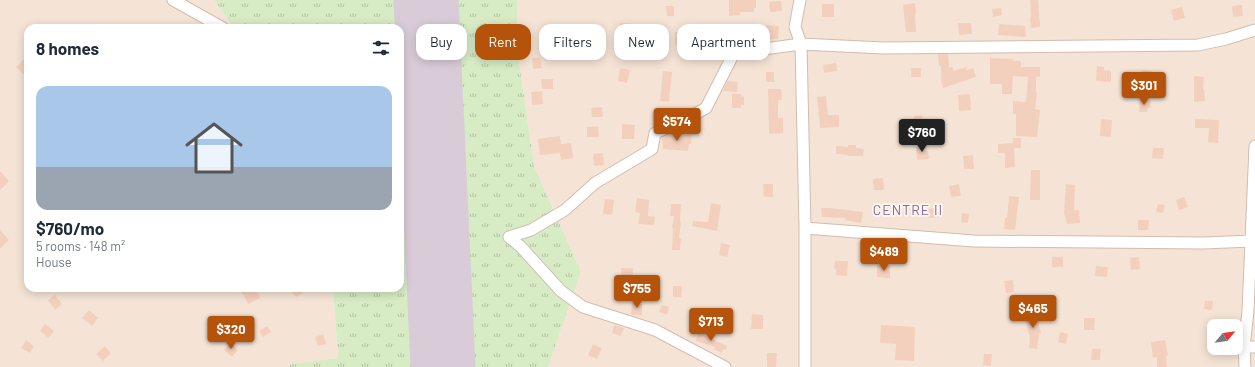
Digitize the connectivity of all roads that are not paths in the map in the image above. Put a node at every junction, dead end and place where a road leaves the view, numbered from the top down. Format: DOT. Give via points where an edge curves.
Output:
graph roads {
  1 [pos="173,0"];
  2 [pos="800,0"];
  3 [pos="216,24"];
  4 [pos="1255,30"];
  5 [pos="801,44"];
  6 [pos="1255,146"];
  7 [pos="805,228"];
  8 [pos="1251,242"];
  9 [pos="1250,347"];
  10 [pos="725,367"];
  11 [pos="805,367"];
  12 [pos="1245,367"];
  1 -- 3 [label="street"];
  2 -- 5 [label="street" via="795,27"];
  4 -- 5 [label="street" via="1198,45 883,48"];
  5 -- 7 [label="street"];
  5 -- 10 [label="street" via="734,53 706,108 656,133 652,149 595,183 565,210 530,230 509,237 561,291 583,307 654,330"];
  6 -- 8 [label="street"];
  7 -- 8 [label="street" via="974,241"];
  7 -- 11 [label="street"];
  8 -- 9 [label="street" via="1248,311"];
  9 -- 12 [label="street"];
}
